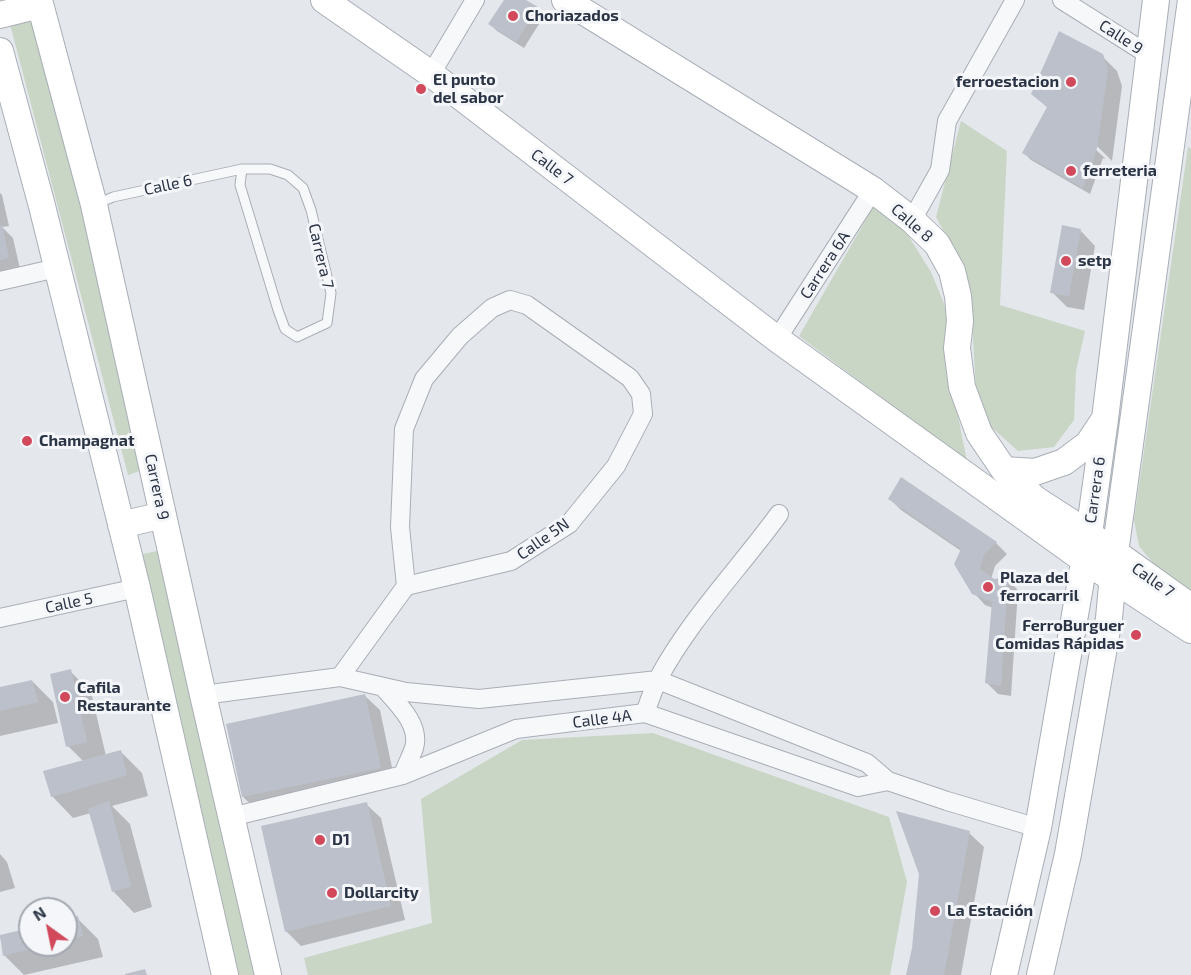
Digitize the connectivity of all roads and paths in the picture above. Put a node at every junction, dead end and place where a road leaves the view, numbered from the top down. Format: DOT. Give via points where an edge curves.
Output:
graph roads {
  1 [pos="324,0"];
  2 [pos="475,0"];
  3 [pos="565,0"];
  4 [pos="1014,0"];
  5 [pos="1062,0"];
  6 [pos="1156,0"];
  7 [pos="1191,0"];
  8 [pos="39,2"];
  9 [pos="0,15"];
  10 [pos="0,51"];
  11 [pos="1149,55"];
  12 [pos="431,74"];
  13 [pos="1184,109"];
  14 [pos="242,169"];
  15 [pos="873,190"];
  16 [pos="94,205"];
  17 [pos="912,220"];
  18 [pos="57,268"];
  19 [pos="0,281"];
  20 [pos="777,339"];
  21 [pos="1105,419"];
  22 [pos="1004,470"];
  23 [pos="779,514"];
  24 [pos="163,515"];
  25 [pos="121,525"];
  26 [pos="1089,534"];
  27 [pos="1115,553"];
  28 [pos="1084,560"];
  29 [pos="1113,579"];
  30 [pos="406,586"];
  31 [pos="137,588"];
  32 [pos="1191,607"];
  33 [pos="0,618"];
  34 [pos="1191,630"];
  35 [pos="340,677"];
  36 [pos="658,680"];
  37 [pos="383,687"];
  38 [pos="203,695"];
  39 [pos="645,713"];
  40 [pos="403,775"];
  41 [pos="888,781"];
  42 [pos="231,817"];
  43 [pos="1038,828"];
  44 [pos="225,975"];
  45 [pos="268,975"];
  46 [pos="1004,975"];
  47 [pos="1041,975"];
  1 -- 12 [label="main road, Calle 7"];
  2 -- 12 [label="street"];
  3 -- 15 [label="main road, Calle 8"];
  4 -- 17 [label="street" via="947,121 940,170"];
  5 -- 11 [label="street, Calle 9"];
  6 -- 11 [label="main road, Carrera 6"];
  7 -- 13 [label="main road, Carrera 6"];
  8 -- 9 [label="main road"];
  8 -- 16 [label="main road, Carrera 9"];
  10 -- 18 [label="main road"];
  11 -- 21 [label="main road, Carrera 6"];
  12 -- 20 [label="main road, Calle 7"];
  13 -- 27 [label="main road, Carrera 6"];
  14 -- 14 [label="lane, Carrera 7" via="270,169 288,175 303,188 311,210 331,294 327,322 297,337 285,329 278,310 240,185"];
  14 -- 16 [label="lane, Calle 6" via="113,197"];
  15 -- 17 [label="main road, Calle 8"];
  15 -- 20 [label="street, Carrera 6A"];
  16 -- 24 [label="main road, Carrera 9"];
  17 -- 22 [label="main road, Calle 8" via="937,244 952,271 958,296 957,348 962,387 979,433"];
  18 -- 19 [label="street"];
  18 -- 25 [label="main road"];
  20 -- 28 [label="main road, Calle 7"];
  21 -- 22 [label="main road" via="1088,444 1064,462 1035,472"];
  21 -- 26 [label="main road, Carrera 6"];
  22 -- 26 [label="main road, Calle 8" via="1035,499"];
  23 -- 36 [label="street" via="686,634"];
  24 -- 25 [label="main road"];
  24 -- 38 [label="main road, Carrera 9"];
  25 -- 31 [label="main road"];
  26 -- 27 [label="main road, Calle 8"];
  26 -- 28 [label="main road, Carrera 6"];
  27 -- 29 [label="main road, Carrera 6"];
  27 -- 32 [label="main road, Calle 7"];
  28 -- 29 [label="main road, Calle 7"];
  28 -- 43 [label="main road, Carrera 6"];
  29 -- 34 [label="main road, Calle 7"];
  29 -- 47 [label="main road, Carrera 6" via="1068,854"];
  30 -- 30 [label="street, Calle 5N" via="511,561 569,524 616,466 643,414 641,394 630,378 527,305 510,300 492,308 460,336 424,379 404,429 400,527"];
  30 -- 35 [label="street"];
  31 -- 33 [label="street, Calle 5"];
  31 -- 44 [label="main road"];
  35 -- 37 [label="street"];
  35 -- 38 [label="street"];
  36 -- 37 [label="street" via="478,699"];
  36 -- 39 [label="street"];
  36 -- 41 [label="street" via="867,763"];
  37 -- 40 [label="street" via="414,730 415,746"];
  38 -- 42 [label="main road, Carrera 9"];
  39 -- 40 [label="street, Calle 4A" via="516,729"];
  39 -- 41 [label="street, Calle 4A" via="858,787"];
  40 -- 42 [label="street, Calle 4A"];
  41 -- 43 [label="street"];
  42 -- 45 [label="main road, Carrera 9"];
  43 -- 46 [label="main road, Carrera 6"];
}
